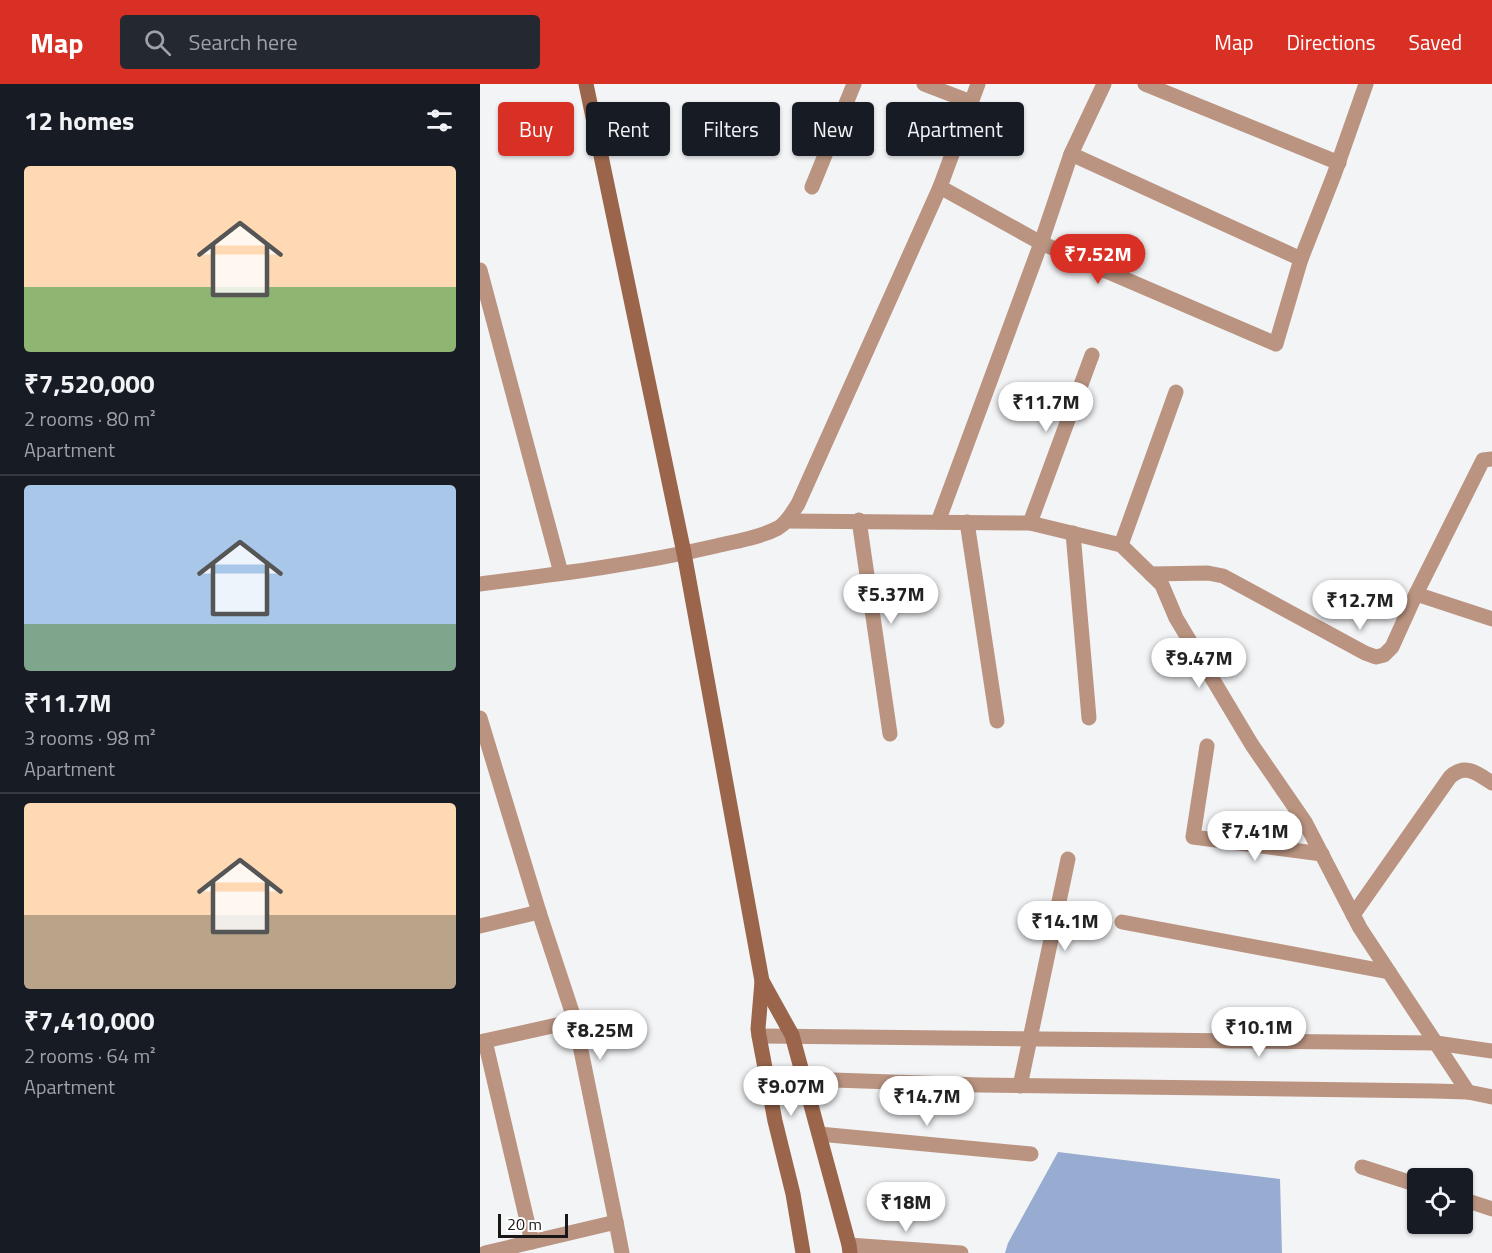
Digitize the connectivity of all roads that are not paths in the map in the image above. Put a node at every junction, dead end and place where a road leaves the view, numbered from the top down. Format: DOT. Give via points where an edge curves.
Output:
graph roads {
  1 [pos="586,84"];
  2 [pos="854,84"];
  3 [pos="924,84"];
  4 [pos="978,84"];
  5 [pos="1104,84"];
  6 [pos="1145,84"];
  7 [pos="1366,84"];
  8 [pos="972,102"];
  9 [pos="1071,154"];
  10 [pos="952,156"];
  11 [pos="1339,163"];
  12 [pos="812,186"];
  13 [pos="940,187"];
  14 [pos="1041,243"];
  15 [pos="1300,259"];
  16 [pos="480,270"];
  17 [pos="1092,355"];
  18 [pos="1176,392"];
  19 [pos="1492,459"];
  20 [pos="859,520"];
  21 [pos="787,521"];
  22 [pos="938,522"];
  23 [pos="967,522"];
  24 [pos="1030,523"];
  25 [pos="1073,533"];
  26 [pos="1121,545"];
  27 [pos="684,553"];
  28 [pos="561,573"];
  29 [pos="1151,574"];
  30 [pos="480,584"];
  31 [pos="1416,594"];
  32 [pos="1492,619"];
  33 [pos="1089,717"];
  34 [pos="480,718"];
  35 [pos="997,721"];
  36 [pos="890,734"];
  37 [pos="1207,746"];
  38 [pos="1492,783"];
  39 [pos="1322,854"];
  40 [pos="1068,860"];
  41 [pos="539,912"];
  42 [pos="1353,915"];
  43 [pos="1122,922"];
  44 [pos="480,926"];
  45 [pos="1389,972"];
  46 [pos="762,981"];
  47 [pos="575,1021"];
  48 [pos="792,1035"];
  49 [pos="759,1036"];
  50 [pos="1030,1038"];
  51 [pos="483,1042"];
  52 [pos="1436,1044"];
  53 [pos="1492,1051"];
  54 [pos="804,1079"];
  55 [pos="767,1082"];
  56 [pos="1020,1086"];
  57 [pos="1468,1092"];
  58 [pos="1492,1097"];
  59 [pos="819,1134"];
  60 [pos="1031,1154"];
  61 [pos="1362,1167"];
  62 [pos="1407,1181"];
  63 [pos="1473,1203"];
  64 [pos="1492,1209"];
  65 [pos="616,1222"];
  66 [pos="532,1242"];
  67 [pos="850,1249"];
  68 [pos="485,1253"];
  69 [pos="622,1253"];
  70 [pos="803,1253"];
  71 [pos="961,1253"];
  1 -- 27 [label="main road"];
  2 -- 12 [label="street"];
  3 -- 8 [label="street"];
  4 -- 8 [label="street"];
  5 -- 9 [label="street"];
  6 -- 11 [label="street"];
  7 -- 11 [label="street"];
  9 -- 14 [label="street"];
  9 -- 15 [label="street"];
  10 -- 13 [label="street"];
  11 -- 15 [label="street"];
  13 -- 14 [label="street"];
  13 -- 21 [label="street"];
  14 -- 15 [label="street" via="1276,344"];
  14 -- 22 [label="street"];
  16 -- 28 [label="street"];
  17 -- 24 [label="street"];
  18 -- 26 [label="street"];
  19 -- 31 [label="street" via="1484,460"];
  20 -- 21 [label="street"];
  20 -- 22 [label="street"];
  20 -- 36 [label="street"];
  21 -- 27 [label="street" via="757,536"];
  22 -- 23 [label="street"];
  23 -- 24 [label="street"];
  23 -- 35 [label="street"];
  24 -- 25 [label="street"];
  25 -- 26 [label="street"];
  25 -- 33 [label="street"];
  26 -- 29 [label="street"];
  27 -- 28 [label="street"];
  27 -- 46 [label="main road"];
  28 -- 30 [label="street"];
  29 -- 31 [label="street" via="1223,576 1376,657 1392,647"];
  29 -- 39 [label="street" via="1162,585 1205,667"];
  31 -- 32 [label="street"];
  34 -- 41 [label="street"];
  37 -- 39 [label="street" via="1193,837"];
  38 -- 42 [label="street" via="1467,770 1457,770"];
  39 -- 42 [label="street"];
  40 -- 50 [label="street"];
  41 -- 44 [label="street"];
  41 -- 47 [label="street"];
  42 -- 45 [label="street"];
  43 -- 45 [label="street"];
  45 -- 52 [label="street"];
  46 -- 48 [label="main road"];
  46 -- 49 [label="main road"];
  47 -- 51 [label="street"];
  47 -- 65 [label="street"];
  48 -- 49 [label="street"];
  48 -- 50 [label="street"];
  48 -- 54 [label="main road"];
  49 -- 55 [label="main road"];
  50 -- 52 [label="street"];
  50 -- 56 [label="street"];
  51 -- 66 [label="street"];
  52 -- 53 [label="street"];
  52 -- 57 [label="street"];
  54 -- 55 [label="street"];
  54 -- 56 [label="street"];
  54 -- 59 [label="main road"];
  55 -- 70 [label="main road"];
  56 -- 57 [label="street"];
  57 -- 58 [label="street"];
  59 -- 60 [label="street"];
  59 -- 67 [label="main road"];
  61 -- 62 [label="street"];
  63 -- 64 [label="street"];
  65 -- 66 [label="street"];
  65 -- 69 [label="street"];
  66 -- 68 [label="street"];
  67 -- 71 [label="street"];
}
